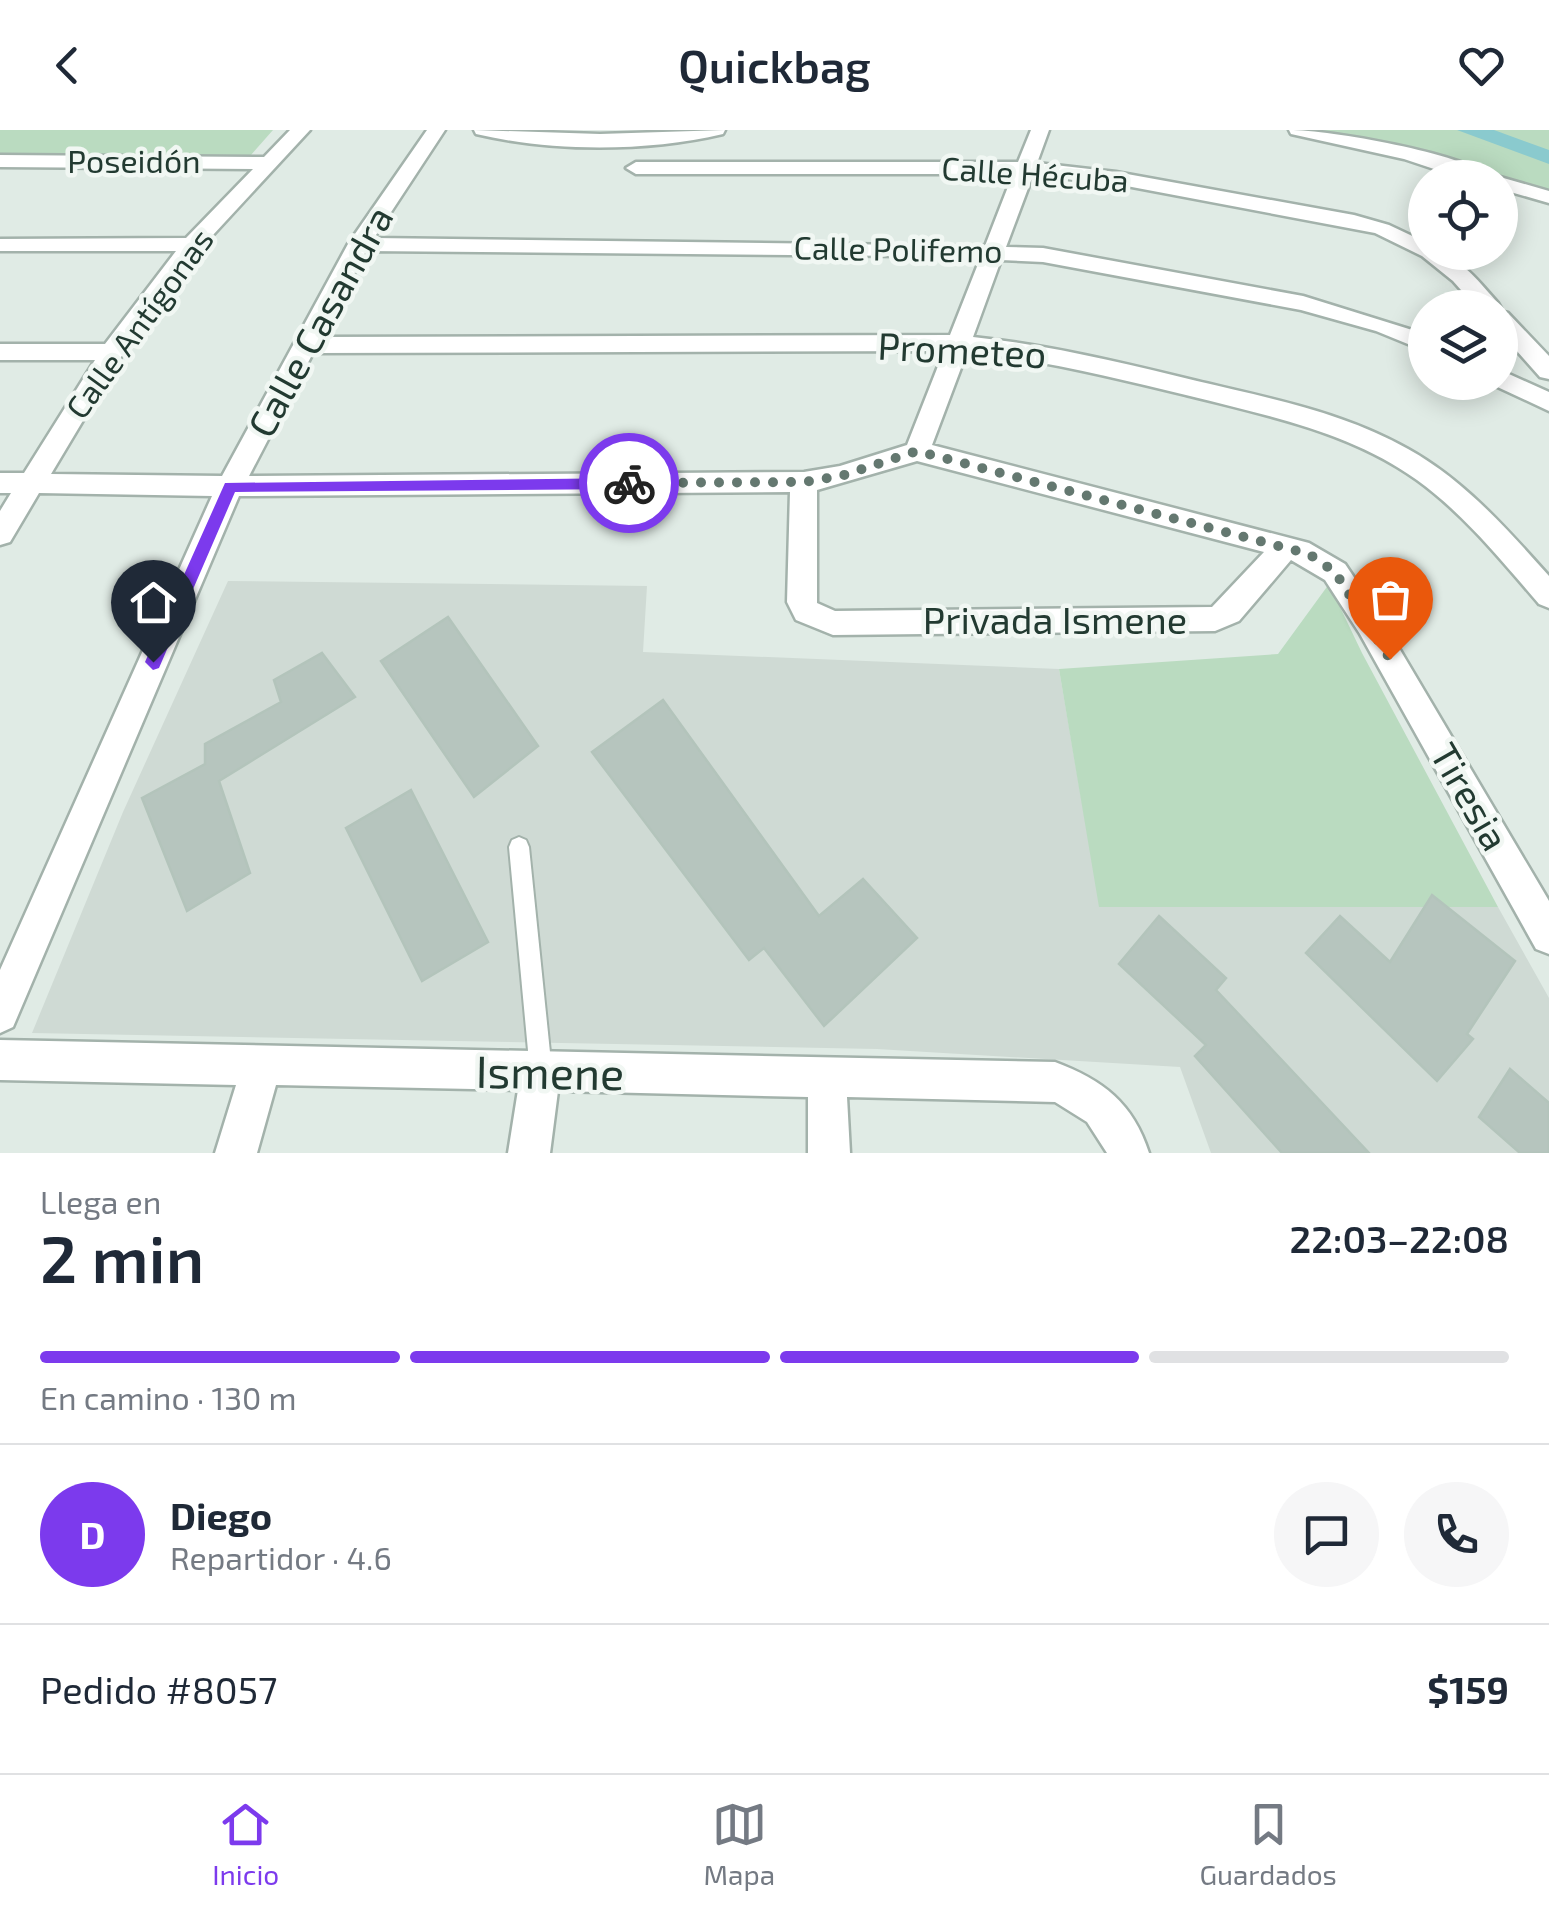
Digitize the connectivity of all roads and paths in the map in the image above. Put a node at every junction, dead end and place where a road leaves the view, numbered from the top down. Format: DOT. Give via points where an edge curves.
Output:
graph roads {
  1 [pos="300,130"];
  2 [pos="436,130"];
  3 [pos="483,130"];
  4 [pos="716,130"];
  5 [pos="1040,130"];
  6 [pos="1298,130"];
  7 [pos="1428,160"];
  8 [pos="0,161"];
  9 [pos="269,163"];
  10 [pos="636,168"];
  11 [pos="1027,168"];
  12 [pos="1518,188"];
  13 [pos="1549,197"];
  14 [pos="1408,242"];
  15 [pos="0,244"];
  16 [pos="192,244"];
  17 [pos="359,244"];
  18 [pos="994,250"];
  19 [pos="1453,270"];
  20 [pos="1474,290"];
  21 [pos="1408,336"];
  22 [pos="1518,337"];
  23 [pos="960,342"];
  24 [pos="303,345"];
  25 [pos="0,352"];
  26 [pos="112,352"];
  27 [pos="1549,371"];
  28 [pos="1518,387"];
  29 [pos="1549,402"];
  30 [pos="917,451"];
  31 [pos="804,482"];
  32 [pos="0,483"];
  33 [pos="32,484"];
  34 [pos="230,486"];
  35 [pos="0,534"];
  36 [pos="1285,547"];
  37 [pos="1549,596"];
  38 [pos="519,847"];
  39 [pos="1549,936"];
  40 [pos="0,1014"];
  41 [pos="0,1060"];
  42 [pos="261,1068"];
  43 [pos="541,1072"];
  44 [pos="826,1080"];
  45 [pos="236,1153"];
  46 [pos="529,1153"];
  47 [pos="829,1153"];
  48 [pos="1128,1153"];
  1 -- 9 [label="street, Calle Antígonas"];
  2 -- 17 [label="street, Calle Casandra"];
  3 -- 4 [label="street" via="613,142"];
  5 -- 11 [label="street"];
  6 -- 7 [label="street"];
  8 -- 9 [label="street, Poseidón"];
  9 -- 16 [label="street, Calle Antígonas"];
  10 -- 11 [label="street, Calle Hécuba"];
  11 -- 14 [label="street, Calle Hécuba" via="1354,222"];
  11 -- 18 [label="street"];
  12 -- 13 [label="street"];
  15 -- 16 [label="street"];
  16 -- 26 [label="street, Calle Antígonas"];
  17 -- 18 [label="street, Calle Polifemo"];
  17 -- 24 [label="street, Calle Casandra"];
  18 -- 21 [label="street, Calle Polifemo" via="1088,261 1303,304"];
  18 -- 23 [label="street"];
  19 -- 20 [label="street, Calle Hécuba"];
  22 -- 27 [label="street"];
  23 -- 24 [label="street, Prometeo"];
  23 -- 30 [label="street"];
  23 -- 37 [label="street, Prometeo" via="1068,358 1345,430 1439,484"];
  24 -- 34 [label="street, Calle Casandra"];
  25 -- 26 [label="street"];
  26 -- 33 [label="street, Calle Antígonas"];
  28 -- 29 [label="street"];
  30 -- 31 [label="street"];
  30 -- 36 [label="street, Tiresia"];
  31 -- 34 [label="street"];
  31 -- 36 [label="street, Privada Ismene" via="802,602 806,611 833,622 1195,622 1228,612"];
  32 -- 33 [label="street"];
  33 -- 34 [label="street"];
  33 -- 35 [label="street, Calle Antígonas"];
  34 -- 40 [label="street, Calle Casandra"];
  36 -- 39 [label="street, Tiresia" via="1335,572"];
  38 -- 43 [label="lane"];
  41 -- 42 [label="street, Ismene"];
  42 -- 43 [label="street, Ismene"];
  42 -- 45 [label="street"];
  43 -- 44 [label="street, Ismene"];
  43 -- 46 [label="street"];
  44 -- 47 [label="street"];
  44 -- 48 [label="street, Ismene" via="1055,1082 1096,1102 1125,1138"];
}
